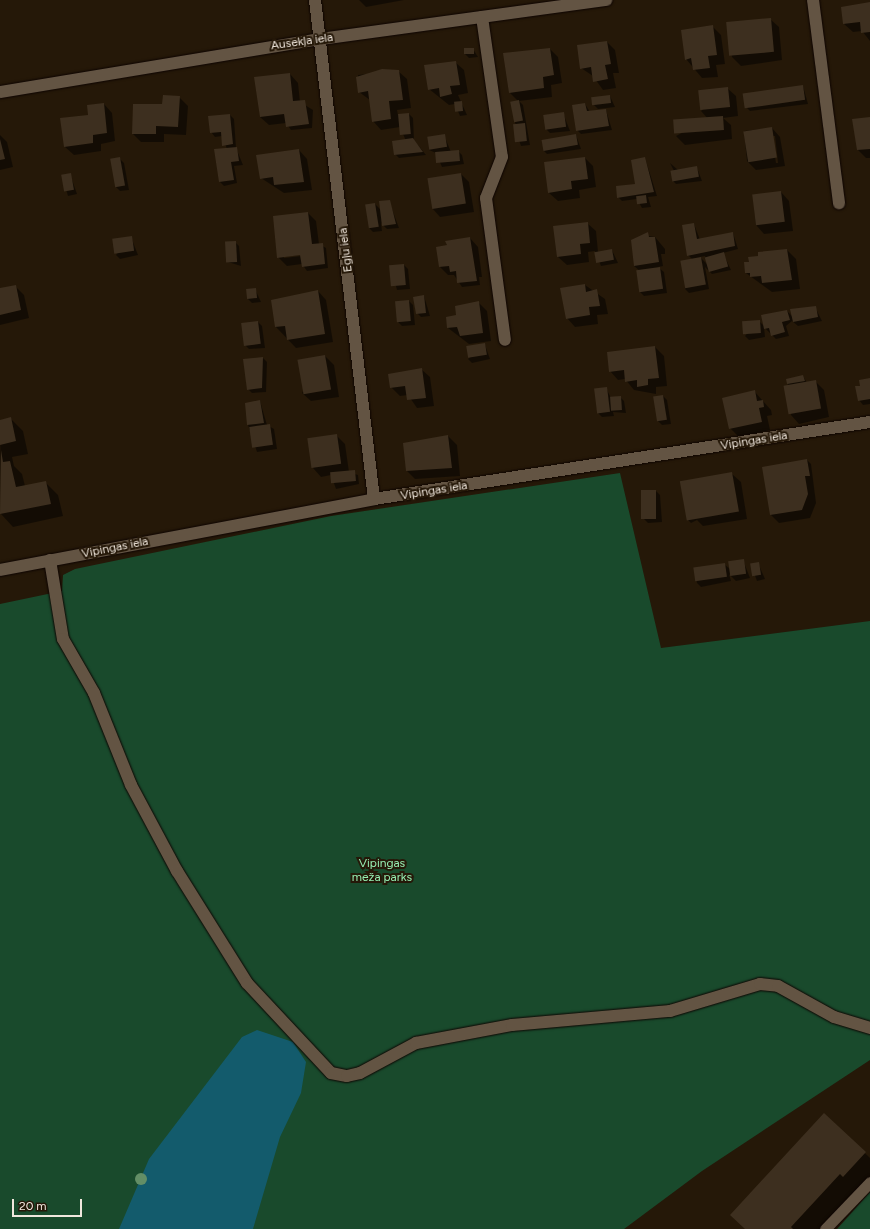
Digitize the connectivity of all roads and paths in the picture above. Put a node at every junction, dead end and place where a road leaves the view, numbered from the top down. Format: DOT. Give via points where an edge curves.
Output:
graph roads {
  1 [pos="315,0"];
  2 [pos="606,0"];
  3 [pos="813,0"];
  4 [pos="482,17"];
  5 [pos="321,39"];
  6 [pos="0,92"];
  7 [pos="839,203"];
  8 [pos="505,340"];
  9 [pos="870,422"];
  10 [pos="374,499"];
  11 [pos="50,560"];
  12 [pos="0,570"];
  13 [pos="870,1028"];
  14 [pos="870,1182"];
  15 [pos="825,1229"];
  1 -- 5 [label="street, Egļu iela"];
  2 -- 4 [label="street, Ausekļa iela"];
  3 -- 7 [label="street"];
  4 -- 5 [label="street, Ausekļa iela"];
  4 -- 8 [label="street" via="502,157 486,198"];
  5 -- 6 [label="street, Ausekļa iela"];
  5 -- 10 [label="street, Egļu iela"];
  9 -- 10 [label="street, Vipingas iela"];
  10 -- 11 [label="street, Vipingas iela"];
  11 -- 12 [label="street, Vipingas iela"];
  11 -- 13 [label="street" via="63,639 94,693 131,785 177,871 247,983 331,1073 347,1076 360,1073 416,1043 512,1025 670,1011 760,984 778,986 834,1017"];
  14 -- 15 [label="lane"];
}
